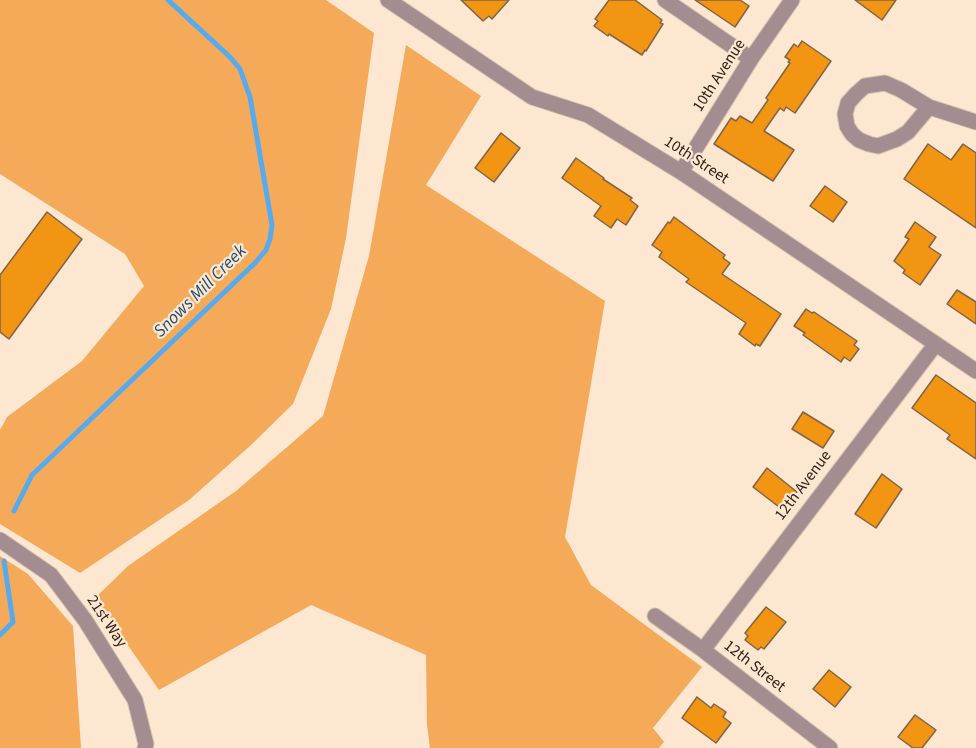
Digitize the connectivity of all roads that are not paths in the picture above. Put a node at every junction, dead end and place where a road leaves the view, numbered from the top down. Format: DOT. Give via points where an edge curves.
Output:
graph roads {
  1 [pos="388,0"];
  2 [pos="665,0"];
  3 [pos="792,0"];
  4 [pos="751,59"];
  5 [pos="929,107"];
  6 [pos="976,122"];
  7 [pos="681,172"];
  8 [pos="935,345"];
  9 [pos="976,371"];
  10 [pos="0,540"];
  11 [pos="655,616"];
  12 [pos="703,650"];
  13 [pos="145,748"];
  14 [pos="830,748"];
  1 -- 7 [label="street, 10th Street" via="532,97 588,115"];
  2 -- 4 [label="street"];
  3 -- 4 [label="street, 10th Avenue"];
  4 -- 7 [label="street, 10th Avenue"];
  5 -- 5 [label="street" via="893,86 874,83 865,86 848,103 845,114 852,134 879,146 908,132"];
  5 -- 6 [label="street"];
  7 -- 8 [label="street, 10th Street"];
  8 -- 9 [label="street, 10th Street"];
  8 -- 12 [label="street, 12th Avenue"];
  10 -- 13 [label="street, 21st Way" via="51,575 85,620 135,700"];
  11 -- 12 [label="street, 12th Street"];
  12 -- 14 [label="street, 12th Street"];
}
